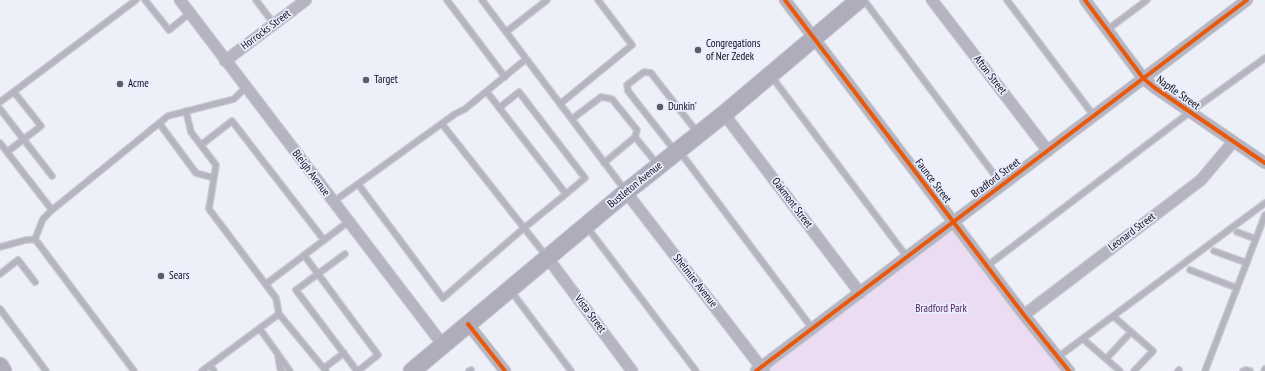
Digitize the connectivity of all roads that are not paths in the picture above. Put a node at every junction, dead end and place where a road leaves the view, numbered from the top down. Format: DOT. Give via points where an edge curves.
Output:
graph roads {
  1 [pos="136,0"];
  2 [pos="145,0"];
  3 [pos="180,0"];
  4 [pos="256,0"];
  5 [pos="306,0"];
  6 [pos="448,0"];
  7 [pos="482,0"];
  8 [pos="547,0"];
  9 [pos="598,0"];
  10 [pos="785,0"];
  11 [pos="859,0"];
  12 [pos="864,0"];
  13 [pos="932,0"];
  14 [pos="1007,0"];
  15 [pos="1085,0"];
  16 [pos="1147,0"];
  17 [pos="1247,0"];
  18 [pos="190,14"];
  19 [pos="274,24"];
  20 [pos="1107,30"];
  21 [pos="506,32"];
  22 [pos="814,38"];
  23 [pos="1265,58"];
  24 [pos="526,59"];
  25 [pos="225,61"];
  26 [pos="771,75"];
  27 [pos="505,76"];
  28 [pos="1144,78"];
  29 [pos="246,87"];
  30 [pos="14,92"];
  31 [pos="487,92"];
  32 [pos="0,102"];
  33 [pos="560,104"];
  34 [pos="499,108"];
  35 [pos="0,109"];
  36 [pos="186,111"];
  37 [pos="1190,112"];
  38 [pos="724,114"];
  39 [pos="1094,116"];
  40 [pos="572,119"];
  41 [pos="159,123"];
  42 [pos="442,124"];
  43 [pos="699,134"];
  44 [pos="635,138"];
  45 [pos="24,140"];
  46 [pos="1233,142"];
  47 [pos="0,143"];
  48 [pos="202,145"];
  49 [pos="1048,150"];
  50 [pos="677,151"];
  51 [pos="7,152"];
  52 [pos="604,163"];
  53 [pos="1265,163"];
  54 [pos="658,166"];
  55 [pos="52,176"];
  56 [pos="214,178"];
  57 [pos="358,184"];
  58 [pos="1002,185"];
  59 [pos="626,192"];
  60 [pos="566,194"];
  61 [pos="333,202"];
  62 [pos="1265,203"];
  63 [pos="52,210"];
  64 [pos="1265,215"];
  65 [pos="348,222"];
  66 [pos="953,222"];
  67 [pos="585,226"];
  68 [pos="524,228"];
  69 [pos="1237,232"];
  70 [pos="35,239"];
  71 [pos="324,240"];
  72 [pos="1256,240"];
  73 [pos="0,247"];
  74 [pos="1214,251"];
  75 [pos="345,254"];
  76 [pos="304,256"];
  77 [pos="547,257"];
  78 [pos="907,257"];
  79 [pos="1247,263"];
  80 [pos="987,266"];
  81 [pos="1190,270"];
  82 [pos="0,274"];
  83 [pos="318,275"];
  84 [pos="35,282"];
  85 [pos="266,284"];
  86 [pos="1237,288"];
  87 [pos="509,289"];
  88 [pos="860,292"];
  89 [pos="0,309"];
  90 [pos="279,314"];
  91 [pos="1024,315"];
  92 [pos="1113,316"];
  93 [pos="468,324"];
  94 [pos="812,328"];
  95 [pos="260,329"];
  96 [pos="1131,332"];
  97 [pos="1083,339"];
  98 [pos="443,345"];
  99 [pos="344,353"];
  100 [pos="278,355"];
  101 [pos="1058,357"];
  102 [pos="1106,359"];
  103 [pos="210,365"];
  104 [pos="0,366"];
  105 [pos="501,369"];
  106 [pos="325,370"];
  107 [pos="761,370"];
  108 [pos="4,371"];
  109 [pos="46,371"];
  110 [pos="134,371"];
  111 [pos="202,371"];
  112 [pos="214,371"];
  113 [pos="282,371"];
  114 [pos="290,371"];
  115 [pos="358,371"];
  116 [pos="412,371"];
  117 [pos="571,371"];
  118 [pos="632,371"];
  119 [pos="696,371"];
  120 [pos="1069,371"];
  121 [pos="1120,371"];
  122 [pos="1134,371"];
  123 [pos="1205,371"];
  124 [pos="1243,371"];
  125 [pos="1250,371"];
  1 -- 30 [label="lane"];
  2 -- 18 [label="lane" via="169,30"];
  3 -- 18 [label="street, Bleigh Avenue"];
  4 -- 19 [label="lane"];
  5 -- 19 [label="street, Horrocks Street"];
  6 -- 27 [label="lane"];
  7 -- 21 [label="lane"];
  8 -- 21 [label="lane"];
  9 -- 33 [label="lane" via="632,45"];
  10 -- 22 [label="street, Faunce Street"];
  11 -- 22 [label="main road, Bustleton Avenue"];
  12 -- 58 [label="lane"];
  13 -- 49 [label="street, Afton Street"];
  14 -- 39 [label="lane"];
  15 -- 20 [label="street, Napfle Street"];
  16 -- 20 [label="lane"];
  17 -- 28 [label="street, Bradford Street"];
  18 -- 25 [label="street, Bleigh Avenue"];
  19 -- 25 [label="street, Horrocks Street"];
  20 -- 28 [label="street, Napfle Street"];
  21 -- 24 [label="lane"];
  22 -- 26 [label="main road, Bustleton Avenue"];
  22 -- 66 [label="street, Faunce Street"];
  23 -- 37 [label="lane"];
  24 -- 27 [label="lane"];
  24 -- 33 [label="lane"];
  25 -- 29 [label="street, Bleigh Avenue"];
  26 -- 38 [label="main road, Bustleton Avenue"];
  26 -- 78 [label="lane"];
  27 -- 31 [label="lane"];
  28 -- 37 [label="street, Napfle Street" via="1154,88"];
  28 -- 39 [label="street, Bradford Street"];
  29 -- 36 [label="lane" via="234,99"];
  29 -- 61 [label="street, Bleigh Avenue"];
  30 -- 32 [label="lane"];
  30 -- 45 [label="lane" via="41,126"];
  31 -- 34 [label="lane"];
  31 -- 42 [label="lane"];
  33 -- 40 [label="lane"];
  34 -- 60 [label="lane"];
  34 -- 60 [label="lane" via="519,92 585,178"];
  35 -- 45 [label="lane"];
  36 -- 41 [label="lane" via="168,116"];
  36 -- 48 [label="lane" via="192,132"];
  37 -- 46 [label="street, Napfle Street"];
  37 -- 80 [label="lane"];
  38 -- 43 [label="main road, Bustleton Avenue"];
  38 -- 88 [label="street, Oakmont Street"];
  39 -- 49 [label="street, Bradford Street"];
  40 -- 44 [label="lane" via="601,97 612,99 637,130"];
  40 -- 52 [label="lane"];
  41 -- 56 [label="lane" via="196,173"];
  41 -- 63 [label="lane"];
  42 -- 57 [label="lane"];
  42 -- 68 [label="lane"];
  43 -- 50 [label="main road, Bustleton Avenue"];
  43 -- 50 [label="lane" via="651,73 644,72 628,85 628,91"];
  44 -- 52 [label="lane"];
  44 -- 54 [label="lane"];
  45 -- 51 [label="lane"];
  45 -- 55 [label="lane"];
  46 -- 53 [label="street, Napfle Street"];
  46 -- 91 [label="street, Leonard Street" via="1201,180"];
  47 -- 51 [label="lane"];
  48 -- 56 [label="lane" via="216,165"];
  48 -- 71 [label="lane" via="232,121"];
  49 -- 58 [label="street, Bradford Street"];
  50 -- 54 [label="main road, Bustleton Avenue"];
  50 -- 94 [label="lane"];
  51 -- 63 [label="lane"];
  52 -- 59 [label="lane"];
  54 -- 59 [label="main road, Bustleton Avenue"];
  56 -- 85 [label="lane" via="209,209"];
  57 -- 61 [label="lane"];
  57 -- 68 [label="lane" via="443,298"];
  58 -- 66 [label="street, Bradford Street"];
  59 -- 67 [label="main road, Bustleton Avenue"];
  59 -- 107 [label="street, Shelmire Avenue"];
  60 -- 68 [label="lane"];
  61 -- 65 [label="street, Bleigh Avenue"];
  62 -- 92 [label="lane"];
  63 -- 70 [label="lane" via="43,219"];
  64 -- 72 [label="lane"];
  65 -- 71 [label="lane"];
  65 -- 98 [label="street, Bleigh Avenue"];
  66 -- 78 [label="street, Bradford Street"];
  66 -- 80 [label="street, Faunce Street"];
  67 -- 77 [label="main road, Bustleton Avenue"];
  67 -- 119 [label="lane"];
  68 -- 77 [label="lane"];
  69 -- 72 [label="lane"];
  70 -- 73 [label="lane"];
  70 -- 110 [label="lane"];
  71 -- 76 [label="lane"];
  72 -- 79 [label="lane"];
  74 -- 79 [label="lane"];
  75 -- 83 [label="lane"];
  76 -- 83 [label="lane"];
  76 -- 85 [label="lane"];
  77 -- 87 [label="main road, Bustleton Avenue"];
  77 -- 118 [label="street, Vista Street"];
  78 -- 88 [label="street, Bradford Street"];
  79 -- 86 [label="lane"];
  80 -- 91 [label="street, Faunce Street"];
  81 -- 86 [label="lane"];
  82 -- 84 [label="lane" via="18,260"];
  83 -- 99 [label="lane" via="296,290"];
  83 -- 115 [label="lane" via="378,355"];
  85 -- 90 [label="lane" via="276,298"];
  86 -- 123 [label="lane"];
  87 -- 93 [label="main road, Bustleton Avenue"];
  87 -- 117 [label="lane"];
  88 -- 94 [label="street, Bradford Street"];
  89 -- 109 [label="lane"];
  90 -- 95 [label="lane"];
  90 -- 106 [label="lane"];
  91 -- 101 [label="street, Faunce Street"];
  92 -- 96 [label="lane"];
  92 -- 97 [label="lane"];
  93 -- 98 [label="main road, Bustleton Avenue"];
  93 -- 105 [label="street"];
  94 -- 107 [label="street, Bradford Street"];
  95 -- 100 [label="lane"];
  95 -- 103 [label="lane"];
  96 -- 102 [label="lane"];
  96 -- 122 [label="lane" via="1153,351"];
  97 -- 101 [label="lane"];
  97 -- 102 [label="lane"];
  98 -- 116 [label="main road, Bustleton Avenue"];
  99 -- 106 [label="lane"];
  99 -- 115 [label="lane"];
  100 -- 113 [label="lane"];
  100 -- 114 [label="lane"];
  101 -- 120 [label="street, Faunce Street"];
  102 -- 121 [label="lane"];
  103 -- 111 [label="lane"];
  103 -- 112 [label="lane"];
  104 -- 108 [label="main road"];
  124 -- 125 [label="lane"];
}
